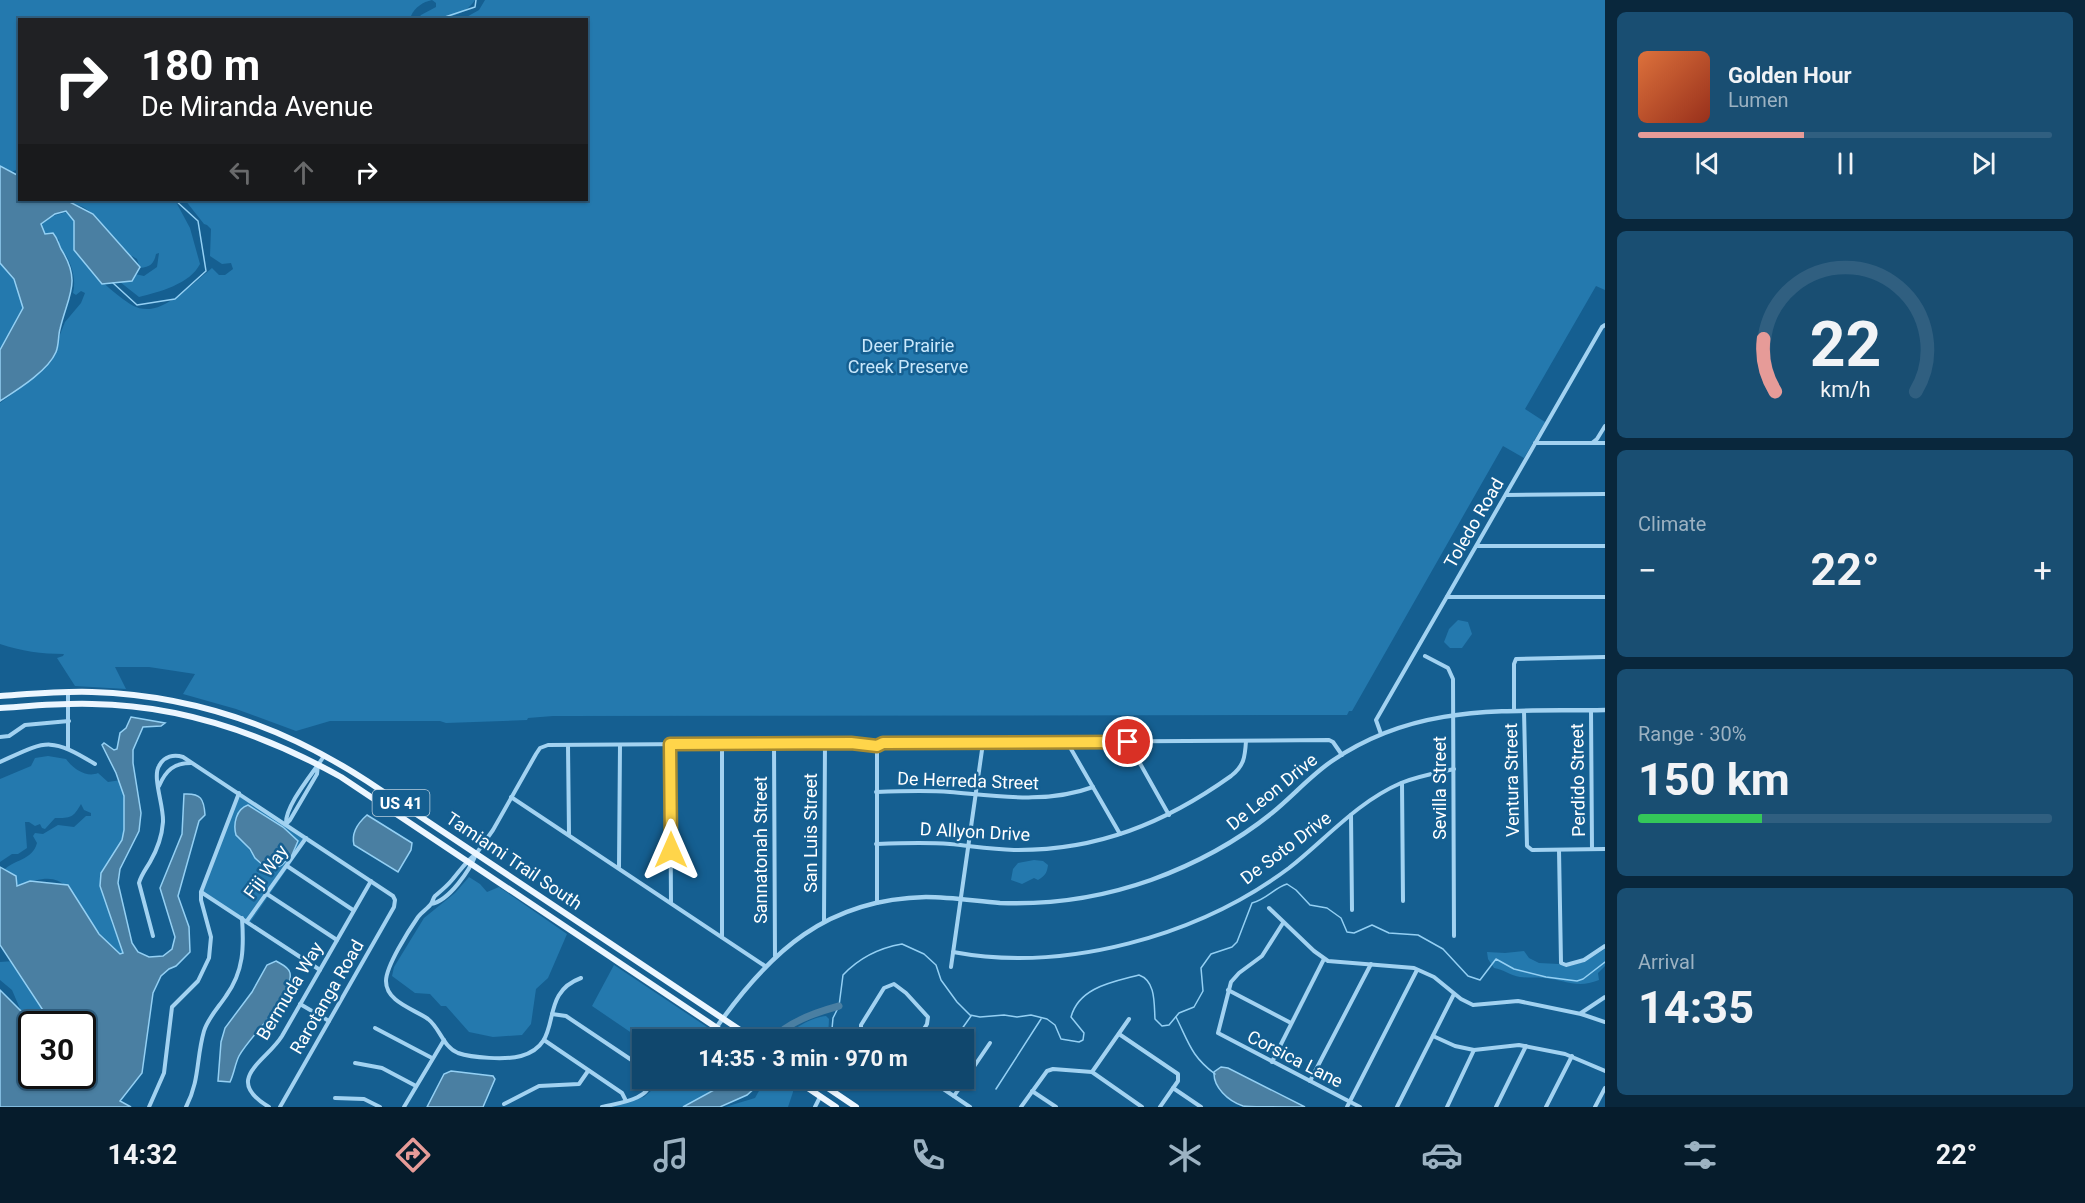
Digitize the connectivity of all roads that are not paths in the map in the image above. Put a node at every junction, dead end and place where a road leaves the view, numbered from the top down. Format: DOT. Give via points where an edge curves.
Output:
graph roads {
  1 [pos="1604,326"];
  2 [pos="1605,426"];
  3 [pos="1535,443"];
  4 [pos="1592,443"];
  5 [pos="1605,443"];
  6 [pos="1605,494"];
  7 [pos="1506,495"];
  8 [pos="1476,546"];
  9 [pos="1605,546"];
  10 [pos="1447,597"];
  11 [pos="1605,597"];
  12 [pos="1425,656"];
  13 [pos="1605,657"];
  14 [pos="68,692"];
  15 [pos="0,696"];
  16 [pos="69,704"];
  17 [pos="0,708"];
  18 [pos="1605,710"];
  19 [pos="1514,711"];
  20 [pos="1524,711"];
  21 [pos="1591,711"];
  22 [pos="1453,714"];
  23 [pos="69,721"];
  24 [pos="1381,734"];
  25 [pos="0,737"];
  26 [pos="1246,741"];
  27 [pos="983,742"];
  28 [pos="1067,742"];
  29 [pos="1128,742"];
  30 [pos="825,743"];
  31 [pos="670,744"];
  32 [pos="722,744"];
  33 [pos="774,744"];
  34 [pos="568,745"];
  35 [pos="620,745"];
  36 [pos="877,746"];
  37 [pos="68,748"];
  38 [pos="325,755"];
  39 [pos="1342,755"];
  40 [pos="0,762"];
  41 [pos="192,762"];
  42 [pos="94,764"];
  43 [pos="319,765"];
  44 [pos="1454,769"];
  45 [pos="1402,783"];
  46 [pos="303,786"];
  47 [pos="159,787"];
  48 [pos="1093,787"];
  49 [pos="308,789"];
  50 [pos="876,792"];
  51 [pos="239,794"];
  52 [pos="975,795"];
  53 [pos="511,797"];
  54 [pos="1351,814"];
  55 [pos="1169,815"];
  56 [pos="286,824"];
  57 [pos="569,834"];
  58 [pos="1120,834"];
  59 [pos="306,838"];
  60 [pos="876,844"];
  61 [pos="968,846"];
  62 [pos="1592,849"];
  63 [pos="1605,849"];
  64 [pos="1558,850"];
  65 [pos="476,854"];
  66 [pos="469,863"];
  67 [pos="287,866"];
  68 [pos="619,868"];
  69 [pos="371,881"];
  70 [pos="201,892"];
  71 [pos="267,894"];
  72 [pos="961,899"];
  73 [pos="1403,901"];
  74 [pos="670,902"];
  75 [pos="877,903"];
  76 [pos="1269,908"];
  77 [pos="354,910"];
  78 [pos="1352,910"];
  79 [pos="242,918"];
  80 [pos="247,921"];
  81 [pos="825,922"];
  82 [pos="1283,923"];
  83 [pos="153,936"];
  84 [pos="1454,936"];
  85 [pos="722,937"];
  86 [pos="337,940"];
  87 [pos="1605,946"];
  88 [pos="953,952"];
  89 [pos="775,957"];
  90 [pos="1324,959"];
  91 [pos="1371,964"];
  92 [pos="765,966"];
  93 [pos="951,967"];
  94 [pos="320,970"];
  95 [pos="1418,970"];
  96 [pos="581,978"];
  97 [pos="1228,990"];
  98 [pos="1454,994"];
  99 [pos="1605,997"];
  100 [pos="300,1004"];
  101 [pos="552,1014"];
  102 [pos="1581,1014"];
  103 [pos="723,1018"];
  104 [pos="1129,1019"];
  105 [pos="329,1021"];
  106 [pos="1605,1022"];
  107 [pos="1292,1023"];
  108 [pos="375,1028"];
  109 [pos="717,1028"];
  110 [pos="739,1029"];
  111 [pos="861,1029"];
  112 [pos="924,1029"];
  113 [pos="1119,1034"];
  114 [pos="1433,1036"];
  115 [pos="444,1040"];
  116 [pos="544,1040"];
  117 [pos="990,1043"];
  118 [pos="1526,1046"];
  119 [pos="1474,1050"];
  120 [pos="1572,1056"];
  121 [pos="432,1058"];
  122 [pos="632,1060"];
  123 [pos="1272,1062"];
  124 [pos="355,1063"];
  125 [pos="588,1071"];
  126 [pos="1605,1071"];
  127 [pos="1092,1072"];
  128 [pos="1310,1081"];
  129 [pos="416,1086"];
  130 [pos="1173,1088"];
  131 [pos="1605,1088"];
  132 [pos="648,1089"];
  133 [pos="810,1089"];
  134 [pos="829,1089"];
  135 [pos="944,1089"];
  136 [pos="1032,1091"];
  137 [pos="820,1096"];
  138 [pos="954,1096"];
  139 [pos="335,1098"];
  140 [pos="626,1101"];
  141 [pos="504,1104"];
  142 [pos="1349,1105"];
  143 [pos="149,1107"];
  144 [pos="186,1107"];
  145 [pos="269,1107"];
  146 [pos="280,1107"];
  147 [pos="380,1107"];
  148 [pos="404,1107"];
  149 [pos="602,1107"];
  150 [pos="814,1107"];
  151 [pos="836,1107"];
  152 [pos="856,1107"];
  153 [pos="970,1107"];
  154 [pos="1021,1107"];
  155 [pos="1056,1107"];
  156 [pos="1142,1107"];
  157 [pos="1160,1107"];
  158 [pos="1201,1107"];
  159 [pos="1360,1107"];
  160 [pos="1397,1107"];
  161 [pos="1447,1107"];
  162 [pos="1496,1107"];
  163 [pos="1546,1107"];
  164 [pos="1595,1107"];
  1 -- 3 [label="street, Toledo Road"];
  2 -- 4 [label="street"];
  3 -- 4 [label="street"];
  3 -- 7 [label="street, Toledo Road"];
  4 -- 5 [label="street"];
  6 -- 7 [label="street"];
  7 -- 8 [label="street, Toledo Road"];
  8 -- 9 [label="street"];
  8 -- 10 [label="street, Toledo Road"];
  10 -- 11 [label="street"];
  10 -- 24 [label="street, Toledo Road" via="1376,720"];
  12 -- 22 [label="street, Sevilla Street" via="1442,664 1452,675"];
  13 -- 19 [label="street" via="1516,659"];
  14 -- 15 [label="main road, Tamiami Trail South / US 41"];
  14 -- 16 [label="street"];
  14 -- 38 [label="main road, Tamiami Trail South / US 41" via="135,695 207,708 261,725"];
  16 -- 17 [label="main road, Tamiami Trail South / US 41"];
  16 -- 23 [label="street"];
  16 -- 43 [label="main road, Tamiami Trail South / US 41" via="136,706 203,719 263,738"];
  18 -- 21 [label="street, De Leon Drive"];
  19 -- 20 [label="street, De Leon Drive"];
  19 -- 22 [label="street, De Leon Drive"];
  20 -- 21 [label="street, De Leon Drive"];
  20 -- 64 [label="street, Ventura Street" via="1526,843 1532,850"];
  21 -- 62 [label="street, Perdido Street"];
  22 -- 24 [label="street, De Leon Drive"];
  22 -- 44 [label="street, Sevilla Street"];
  23 -- 25 [label="street" via="25,725"];
  23 -- 37 [label="street"];
  24 -- 39 [label="street, De Leon Drive"];
  26 -- 29 [label="street"];
  26 -- 39 [label="street" via="1329,740"];
  26 -- 55 [label="street, D Allyon Drive" via="1245,761 1240,770"];
  27 -- 28 [label="street"];
  27 -- 36 [label="street"];
  27 -- 52 [label="street"];
  28 -- 29 [label="street"];
  28 -- 48 [label="street"];
  29 -- 55 [label="street"];
  30 -- 33 [label="street"];
  30 -- 36 [label="street"];
  30 -- 81 [label="street, San Luis Street"];
  31 -- 32 [label="street"];
  31 -- 35 [label="street"];
  31 -- 74 [label="street"];
  32 -- 33 [label="street"];
  32 -- 85 [label="street"];
  33 -- 89 [label="street, Sannatonah Street"];
  34 -- 35 [label="street"];
  34 -- 53 [label="street" via="540,748"];
  34 -- 57 [label="street"];
  35 -- 68 [label="street"];
  36 -- 50 [label="street"];
  37 -- 40 [label="street" via="40,744"];
  37 -- 42 [label="street"];
  38 -- 43 [label="street"];
  38 -- 65 [label="main road, Tamiami Trail South / US 41"];
  39 -- 72 [label="street, De Leon Drive" via="1238,838 1152,880 1070,900 1023,903"];
  41 -- 47 [label="street" via="171,767"];
  41 -- 47 [label="street" via="176,755 163,760 156,772"];
  41 -- 51 [label="street"];
  43 -- 46 [label="street"];
  43 -- 49 [label="street"];
  43 -- 66 [label="main road, Tamiami Trail South / US 41"];
  44 -- 45 [label="street, De Soto Drive"];
  44 -- 84 [label="street, Sevilla Street"];
  45 -- 54 [label="street, De Soto Drive"];
  45 -- 73 [label="street"];
  46 -- 49 [label="street"];
  46 -- 56 [label="street" via="285,818"];
  47 -- 83 [label="street" via="162,831 139,883"];
  48 -- 52 [label="street, De Herreda Street" via="1039,797"];
  48 -- 58 [label="street"];
  49 -- 56 [label="street"];
  50 -- 52 [label="street, De Herreda Street"];
  50 -- 60 [label="street"];
  51 -- 56 [label="street"];
  51 -- 70 [label="street"];
  52 -- 61 [label="street"];
  53 -- 57 [label="street"];
  53 -- 65 [label="street"];
  54 -- 78 [label="street"];
  54 -- 88 [label="street, De Soto Drive" via="1290,867 1249,895 1162,933 1045,957"];
  55 -- 58 [label="street, D Allyon Drive"];
  56 -- 59 [label="street"];
  57 -- 68 [label="street"];
  58 -- 61 [label="street, D Allyon Drive" via="1042,849"];
  59 -- 67 [label="street, Fiji Way"];
  59 -- 69 [label="street"];
  60 -- 61 [label="street, D Allyon Drive"];
  60 -- 75 [label="street"];
  61 -- 72 [label="street"];
  62 -- 63 [label="street"];
  62 -- 64 [label="street"];
  64 -- 87 [label="street" via="1562,964 1584,960"];
  65 -- 66 [label="street"];
  65 -- 103 [label="main road, Tamiami Trail South / US 41"];
  66 -- 109 [label="main road, Tamiami Trail South / US 41"];
  66 -- 115 [label="street" via="417,918 388,971 386,984 392,996 430,1021"];
  67 -- 71 [label="street, Fiji Way"];
  67 -- 77 [label="street"];
  68 -- 74 [label="street"];
  69 -- 77 [label="street, Bermuda Way"];
  69 -- 105 [label="street, Rarotanga Road" via="393,896 394,907"];
  70 -- 79 [label="street"];
  70 -- 143 [label="street" via="211,937 209,958 198,981 172,1007 164,1073"];
  71 -- 80 [label="street, Fiji Way"];
  71 -- 86 [label="street"];
  72 -- 75 [label="street, De Leon Drive" via="918,897"];
  72 -- 88 [label="street"];
  74 -- 85 [label="street"];
  75 -- 81 [label="street, De Leon Drive"];
  76 -- 82 [label="street"];
  77 -- 86 [label="street, Bermuda Way"];
  79 -- 80 [label="street"];
  79 -- 144 [label="street" via="239,973 204,1030 196,1084"];
  80 -- 94 [label="street"];
  81 -- 89 [label="street, De Leon Drive"];
  82 -- 90 [label="street"];
  82 -- 97 [label="street" via="1262,956 1235,976"];
  85 -- 92 [label="street"];
  86 -- 94 [label="street, Bermuda Way"];
  88 -- 93 [label="street"];
  89 -- 92 [label="street, De Leon Drive"];
  90 -- 91 [label="street"];
  90 -- 107 [label="street"];
  91 -- 95 [label="street"];
  91 -- 128 [label="street"];
  92 -- 103 [label="street, De Leon Drive"];
  94 -- 100 [label="street, Bermuda Way"];
  95 -- 98 [label="street" via="1434,977"];
  95 -- 142 [label="street"];
  96 -- 101 [label="street" via="560,990"];
  97 -- 107 [label="street"];
  97 -- 123 [label="street, Corsica Lane" via="1218,1034"];
  98 -- 102 [label="street" via="1473,1005 1518,1001"];
  98 -- 114 [label="street"];
  99 -- 102 [label="street"];
  100 -- 105 [label="street"];
  100 -- 145 [label="street, Bermuda Way" via="279,1041 250,1073 253,1095"];
  101 -- 116 [label="street"];
  101 -- 122 [label="street" via="566,1016"];
  102 -- 106 [label="street"];
  103 -- 109 [label="street, De Leon Drive"];
  103 -- 110 [label="main road, Tamiami Trail South / US 41"];
  104 -- 113 [label="street"];
  105 -- 146 [label="street, Rarotanga Road"];
  107 -- 123 [label="street"];
  108 -- 121 [label="street"];
  111 -- 112 [label="street" via="884,988 891,984 898,986 928,1017"];
  113 -- 127 [label="street"];
  113 -- 130 [label="street" via="1178,1076"];
  114 -- 119 [label="street"];
  114 -- 160 [label="street"];
  115 -- 116 [label="street" via="460,1053 508,1057 526,1054"];
  115 -- 121 [label="street"];
  116 -- 125 [label="street"];
  117 -- 138 [label="street"];
  118 -- 119 [label="street"];
  118 -- 120 [label="street"];
  118 -- 162 [label="street"];
  119 -- 161 [label="street"];
  120 -- 126 [label="street"];
  120 -- 163 [label="street"];
  121 -- 129 [label="street"];
  123 -- 128 [label="street, Corsica Lane"];
  124 -- 129 [label="street" via="382,1068"];
  125 -- 140 [label="street" via="622,1093"];
  125 -- 141 [label="street" via="579,1084 539,1086"];
  127 -- 136 [label="street" via="1049,1070"];
  127 -- 156 [label="street"];
  128 -- 142 [label="street, Corsica Lane"];
  129 -- 148 [label="street"];
  130 -- 157 [label="street"];
  130 -- 158 [label="street"];
  131 -- 164 [label="street"];
  132 -- 140 [label="street"];
  133 -- 137 [label="main road"];
  134 -- 152 [label="main road"];
  135 -- 138 [label="street"];
  136 -- 154 [label="street"];
  136 -- 155 [label="street"];
  137 -- 150 [label="street"];
  137 -- 151 [label="main road"];
  138 -- 153 [label="street"];
  139 -- 147 [label="street" via="364,1099"];
  140 -- 149 [label="street"];
  142 -- 159 [label="street, Corsica Lane"];
}
